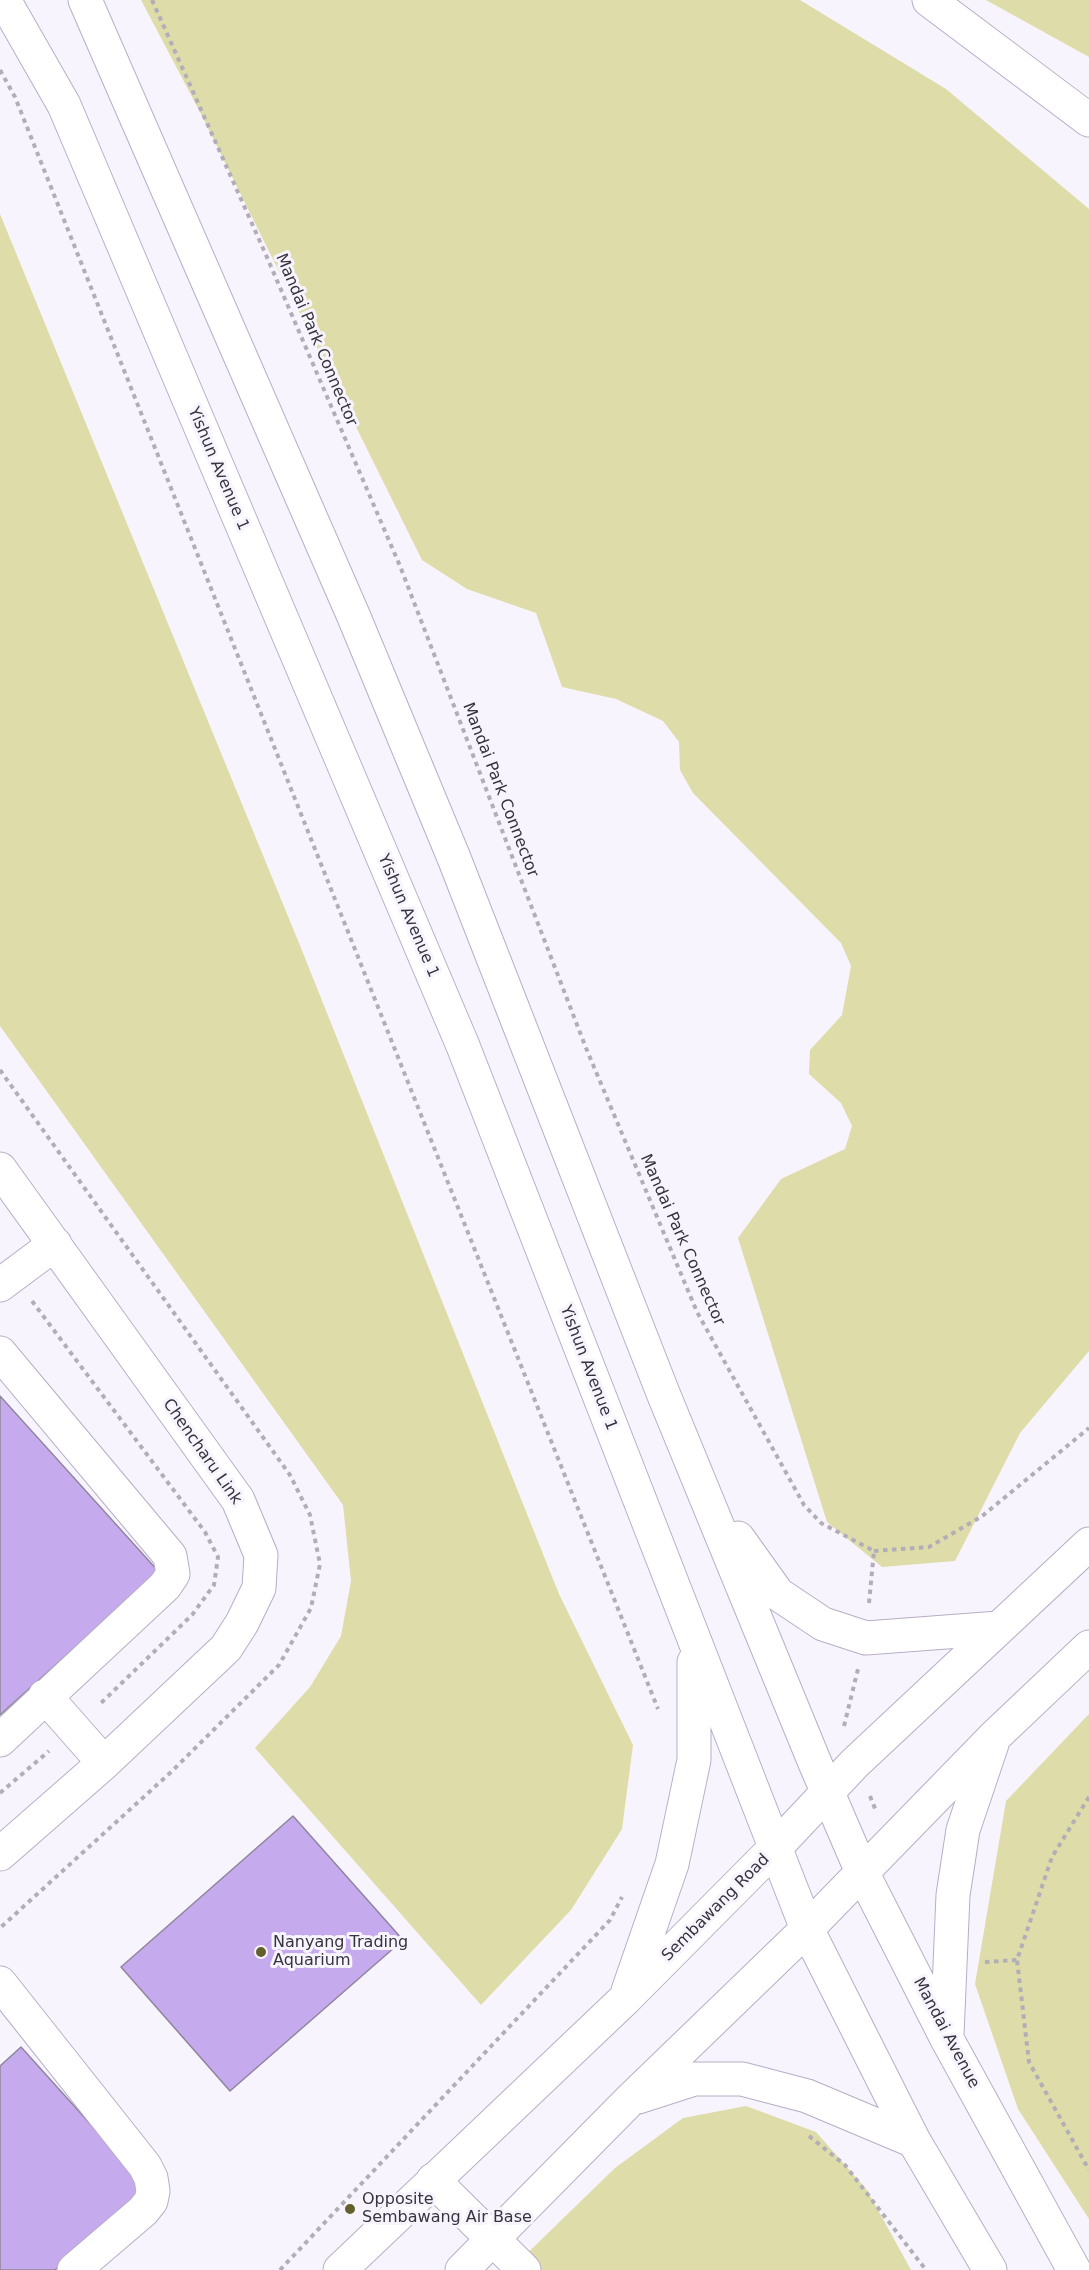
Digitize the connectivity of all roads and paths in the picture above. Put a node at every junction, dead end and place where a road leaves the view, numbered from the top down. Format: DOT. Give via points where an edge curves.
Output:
graph roads {
  1 [pos="4,0"];
  2 [pos="85,0"];
  3 [pos="152,0"];
  4 [pos="930,0"];
  5 [pos="0,70"];
  6 [pos="1089,120"];
  7 [pos="0,1169"];
  8 [pos="55,1244"];
  9 [pos="0,1285"];
  10 [pos="0,1353"];
  11 [pos="1089,1428"];
  12 [pos="706,1492"];
  13 [pos="1089,1545"];
  14 [pos="999,1628"];
  15 [pos="694,1642"];
  16 [pos="1089,1647"];
  17 [pos="45,1696"];
  18 [pos="660,1713"];
  19 [pos="994,1737"];
  20 [pos="0,1740"];
  21 [pos="104,1762"];
  22 [pos="827,1792"];
  23 [pos="1089,1797"];
  24 [pos="774,1849"];
  25 [pos="0,1854"];
  26 [pos="862,1872"];
  27 [pos="626,1890"];
  28 [pos="807,1929"];
  29 [pos="4,1996"];
  30 [pos="625,1999"];
  31 [pos="947,2039"];
  32 [pos="631,2099"];
  33 [pos="800,2129"];
  34 [pos="914,2141"];
  35 [pos="1089,2170"];
  36 [pos="433,2180"];
  37 [pos="493,2239"];
  38 [pos="74,2270"];
  39 [pos="280,2270"];
  40 [pos="340,2270"];
  41 [pos="462,2270"];
  42 [pos="524,2270"];
  43 [pos="926,2270"];
  44 [pos="990,2270"];
  45 [pos="1074,2270"];
  1 -- 15 [label="main road, Yishun Avenue 1" via="64,105 463,1046"];
  2 -- 12 [label="main road" via="354,617"];
  3 -- 11 [label="path, Mandai Park Connector" via="400,566 586,1048 697,1312 804,1505 820,1523 874,1551 929,1547 981,1517"];
  4 -- 6 [label="main road"];
  5 -- 18 [label="path" via="15,97"];
  7 -- 8 [label="main road, Chencharu Link"];
  8 -- 9 [label="main road"];
  8 -- 21 [label="main road, Chencharu Link" via="238,1500 261,1555 259,1588 225,1648"];
  10 -- 17 [label="main road" via="170,1556 173,1566 165,1586"];
  12 -- 14 [label="main road" via="778,1594 823,1624 866,1638"];
  12 -- 22 [label="main road"];
  13 -- 14 [label="main road, Sembawang Road"];
  14 -- 22 [label="main road, Sembawang Road"];
  15 -- 24 [label="main road, Yishun Avenue 1"];
  15 -- 30 [label="main road" via="694,1760 672,1864"];
  16 -- 19 [label="main road"];
  17 -- 20 [label="main road"];
  17 -- 21 [label="main road"];
  19 -- 26 [label="main road"];
  19 -- 31 [label="main road" via="963,1830 953,1895"];
  21 -- 25 [label="main road, Chencharu Link"];
  22 -- 24 [label="main road, Sembawang Road"];
  22 -- 26 [label="main road, Mandai Avenue"];
  23 -- 35 [label="path" via="1052,1857 1017,1960 1029,2062"];
  24 -- 28 [label="main road"];
  24 -- 30 [label="main road, Sembawang Road"];
  26 -- 28 [label="main road"];
  26 -- 31 [label="main road, Mandai Avenue"];
  27 -- 39 [label="path" via="610,1920"];
  28 -- 32 [label="main road"];
  28 -- 34 [label="main road"];
  29 -- 38 [label="main road" via="151,2178 151,2201 143,2211"];
  30 -- 36 [label="main road, Sembawang Road"];
  31 -- 45 [label="main road, Mandai Avenue"];
  32 -- 34 [label="main road" via="694,2079 742,2079 807,2096"];
  32 -- 37 [label="main road"];
  33 -- 43 [label="path" via="845,2166"];
  34 -- 44 [label="main road"];
  36 -- 37 [label="main road"];
  36 -- 40 [label="main road, Sembawang Road"];
  37 -- 41 [label="main road"];
  37 -- 42 [label="main road"];
}
